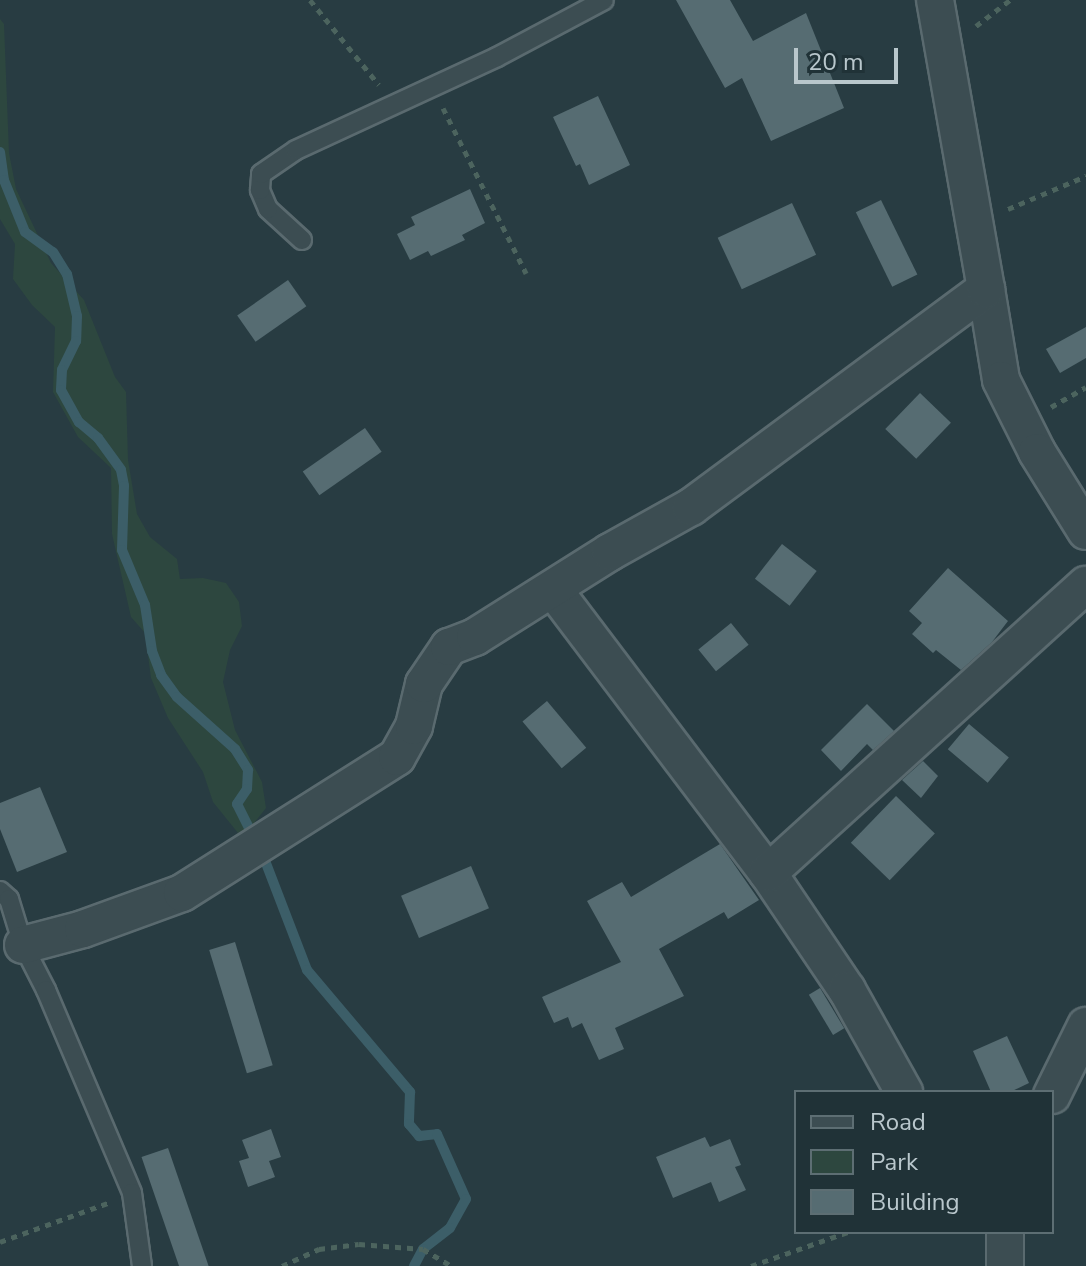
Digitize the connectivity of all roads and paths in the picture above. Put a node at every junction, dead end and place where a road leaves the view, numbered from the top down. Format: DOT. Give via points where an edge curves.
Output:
graph roads {
  1 [pos="310,0"];
  2 [pos="604,0"];
  3 [pos="935,0"];
  4 [pos="432,85"];
  5 [pos="397,102"];
  6 [pos="1086,176"];
  7 [pos="974,223"];
  8 [pos="302,240"];
  9 [pos="526,273"];
  10 [pos="986,289"];
  11 [pos="1086,531"];
  12 [pos="1086,585"];
  13 [pos="553,589"];
  14 [pos="768,873"];
  15 [pos="0,891"];
  16 [pos="23,945"];
  17 [pos="1086,1026"];
  18 [pos="903,1090"];
  19 [pos="1054,1091"];
  20 [pos="132,1193"];
  21 [pos="842,1234"];
  22 [pos="1005,1234"];
  23 [pos="0,1242"];
  24 [pos="142,1266"];
  25 [pos="282,1266"];
  26 [pos="451,1266"];
  27 [pos="751,1266"];
  28 [pos="1005,1266"];
  1 -- 5 [label="path"];
  2 -- 4 [label="lane"];
  3 -- 7 [label="street"];
  4 -- 5 [label="lane"];
  4 -- 9 [label="path"];
  5 -- 8 [label="lane" via="296,150 261,174 260,190 268,209"];
  6 -- 7 [label="path"];
  7 -- 10 [label="street"];
  10 -- 11 [label="street" via="1001,380"];
  10 -- 13 [label="street" via="691,507"];
  12 -- 14 [label="street"];
  13 -- 14 [label="street"];
  13 -- 16 [label="street" via="449,647 424,684 414,726 397,757 168,898"];
  14 -- 18 [label="street" via="847,990"];
  15 -- 16 [label="lane" via="9,899"];
  16 -- 20 [label="lane"];
  17 -- 19 [label="street"];
  20 -- 23 [label="path"];
  20 -- 24 [label="lane"];
  21 -- 27 [label="path"];
  22 -- 28 [label="street"];
  25 -- 26 [label="path" via="319,1249 359,1244 423,1249"];
}
